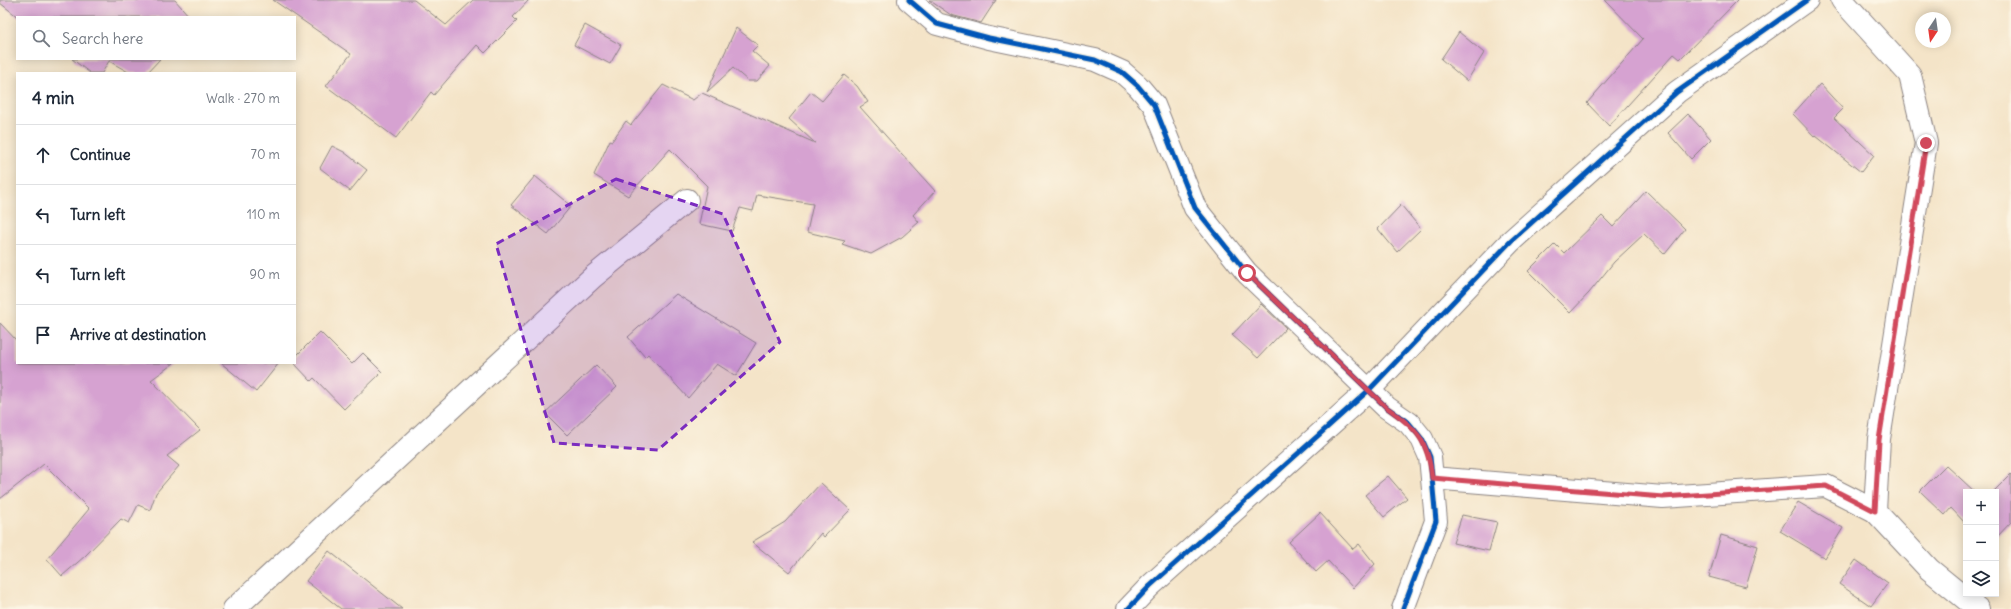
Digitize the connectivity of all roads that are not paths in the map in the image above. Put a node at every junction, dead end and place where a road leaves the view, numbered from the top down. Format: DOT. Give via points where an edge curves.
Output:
graph roads {
  1 [pos="908,0"];
  2 [pos="1807,0"];
  3 [pos="1842,0"];
  4 [pos="687,200"];
  5 [pos="1369,390"];
  6 [pos="1432,478"];
  7 [pos="1875,511"];
  8 [pos="234,609"];
  9 [pos="1128,609"];
  10 [pos="1404,609"];
  11 [pos="1978,609"];
  1 -- 5 [label="street" via="937,24 989,38 1095,60 1122,72 1154,105 1195,208 1247,273"];
  2 -- 5 [label="street" via="1677,92 1511,241"];
  3 -- 7 [label="street" via="1910,76 1926,143 1879,440"];
  4 -- 8 [label="street" via="594,277"];
  5 -- 6 [label="street" via="1386,407 1409,423 1422,439 1430,457"];
  5 -- 9 [label="street" via="1150,586"];
  6 -- 7 [label="street" via="1663,497 1826,486"];
  6 -- 10 [label="street" via="1436,521"];
  7 -- 11 [label="street" via="1929,569"];
}
